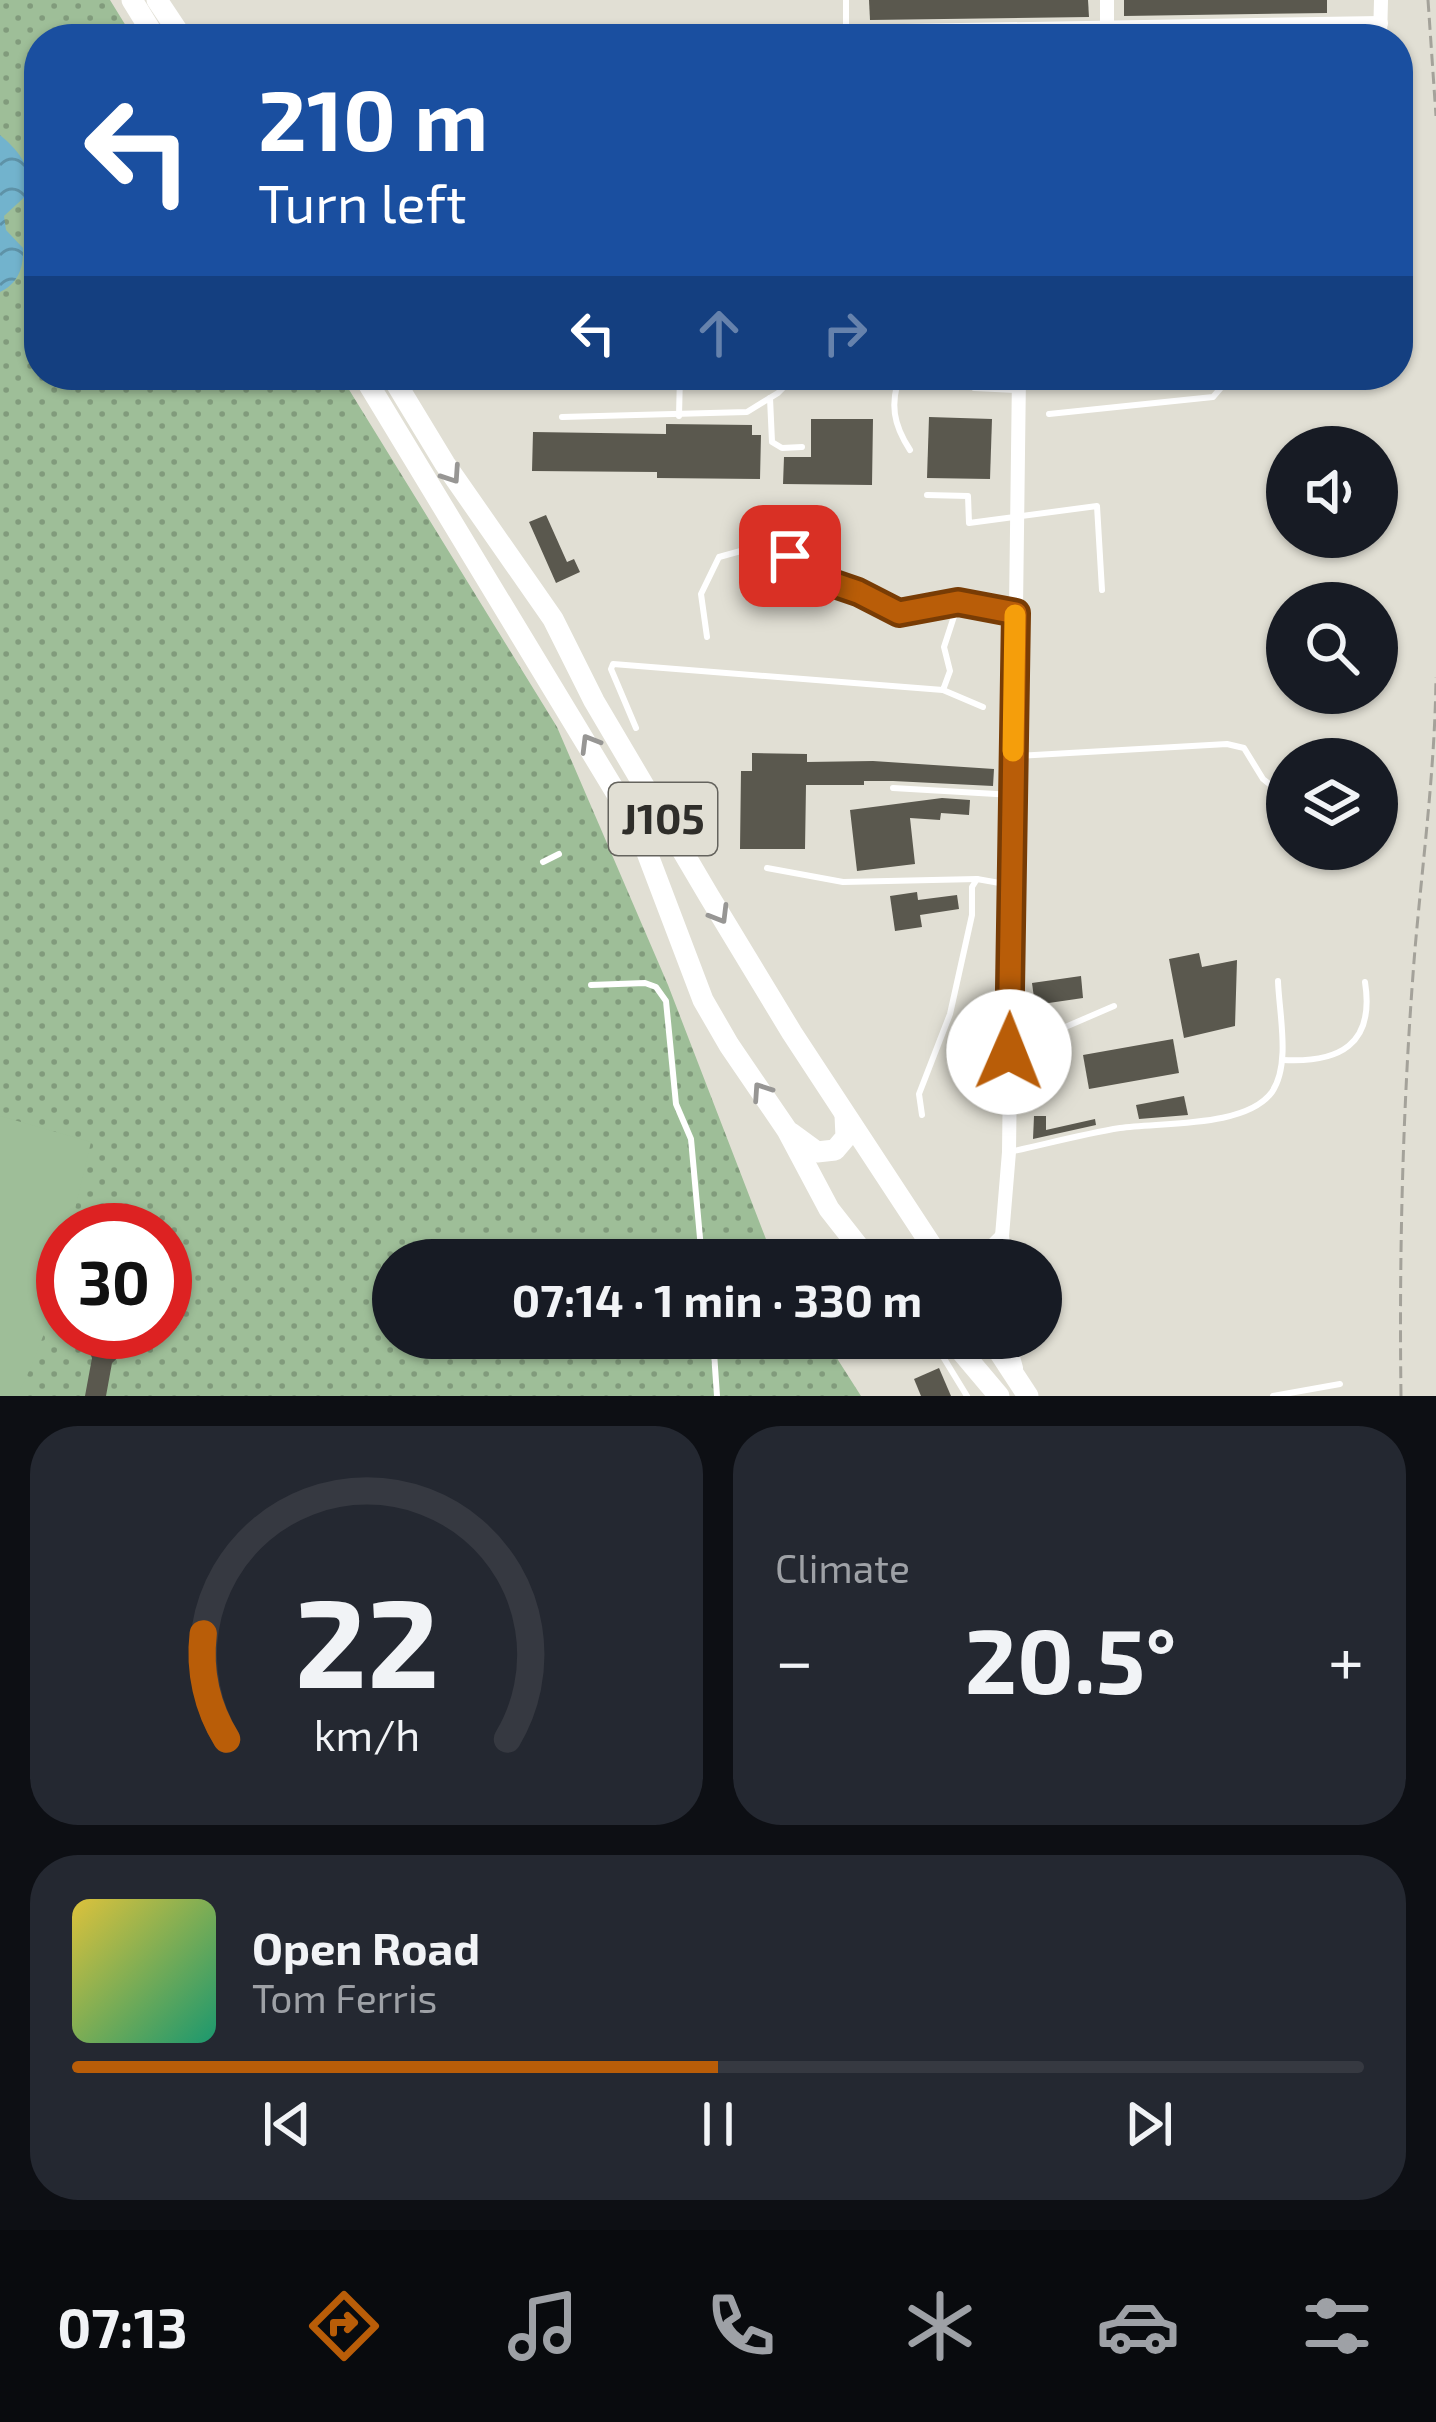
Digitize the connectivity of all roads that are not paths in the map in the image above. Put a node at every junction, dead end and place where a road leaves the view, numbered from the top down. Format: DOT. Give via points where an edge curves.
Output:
graph roads {
  1 [pos="372,390"];
  2 [pos="400,390"];
  3 [pos="680,390"];
  4 [pos="779,390"];
  5 [pos="895,390"];
  6 [pos="1019,390"];
  7 [pos="1219,390"];
  8 [pos="770,398"];
  9 [pos="1048,414"];
  10 [pos="679,416"];
  11 [pos="562,417"];
  12 [pos="802,447"];
  13 [pos="910,450"];
  14 [pos="927,495"];
  15 [pos="1020,518"];
  16 [pos="1102,590"];
  17 [pos="958,602"];
  18 [pos="1016,613"];
  19 [pos="707,638"];
  20 [pos="943,690"];
  21 [pos="983,707"];
  22 [pos="635,728"];
  23 [pos="1013,756"];
  24 [pos="1266,781"];
  25 [pos="893,788"];
  26 [pos="1013,794"];
  27 [pos="559,854"];
  28 [pos="543,862"];
  29 [pos="767,868"];
  30 [pos="977,879"];
  31 [pos="1011,885"];
  32 [pos="1278,980"];
  33 [pos="1366,982"];
  34 [pos="591,985"];
  35 [pos="1114,1006"];
  36 [pos="1009,1052"];
  37 [pos="1281,1060"];
  38 [pos="845,1114"];
  39 [pos="922,1115"];
  40 [pos="787,1130"];
  41 [pos="1009,1152"];
  42 [pos="1002,1236"];
  43 [pos="700,1239"];
  44 [pos="852,1239"];
  45 [pos="927,1239"];
  46 [pos="999,1239"];
  47 [pos="1002,1239"];
  48 [pos="714,1359"];
  49 [pos="951,1359"];
  50 [pos="964,1359"];
  51 [pos="1004,1359"];
  52 [pos="1015,1359"];
  53 [pos="984,1376"];
  54 [pos="1340,1384"];
  55 [pos="1025,1391"];
  56 [pos="717,1396"];
  57 [pos="968,1396"];
  58 [pos="999,1396"];
  59 [pos="1273,1396"];
  40 -- 1 [label="main road, J105, one-way" via="704,1000 638,829"];
  2 -- 38 [label="main road, J105, one-way" via="553,620"];
  3 -- 10 [label="lane"];
  4 -- 8 [label="lane"];
  5 -- 13 [label="lane" via="898,433"];
  6 -- 15 [label="street"];
  7 -- 9 [label="lane" via="1213,397"];
  8 -- 10 [label="lane" via="747,412"];
  8 -- 12 [label="lane" via="772,442"];
  10 -- 11 [label="lane"];
  14 -- 15 [label="lane" via="968,496 969,523"];
  15 -- 16 [label="lane" via="1097,506"];
  15 -- 18 [label="street"];
  17 -- 18 [label="lane"];
  17 -- 19 [label="lane" via="899,613 820,579 790,556 748,549 718,557 701,594"];
  17 -- 20 [label="lane" via="944,647 950,671"];
  18 -- 23 [label="street"];
  20 -- 21 [label="lane"];
  20 -- 22 [label="lane" via="613,664"];
  23 -- 24 [label="lane" via="1227,744 1244,748"];
  23 -- 26 [label="street"];
  25 -- 26 [label="lane"];
  26 -- 31 [label="street"];
  27 -- 28 [label="lane"];
  29 -- 30 [label="lane" via="866,883"];
  30 -- 31 [label="lane"];
  30 -- 39 [label="lane" via="950,1014 919,1094"];
  31 -- 36 [label="street"];
  32 -- 37 [label="lane"];
  33 -- 37 [label="lane" via="1364,1021 1344,1051 1316,1062"];
  34 -- 43 [label="lane" via="645,983 666,1001"];
  35 -- 36 [label="lane"];
  36 -- 41 [label="street"];
  37 -- 41 [label="lane" via="1274,1088 1247,1111"];
  38 -- 40 [label="main road" via="846,1137 835,1150 817,1152"];
  38 -- 45 [label="main road, J105"];
  40 -- 44 [label="main road, J105"];
  41 -- 42 [label="street"];
  42 -- 46 [label="street"];
  42 -- 47 [label="street"];
  48 -- 56 [label="lane"];
  49 -- 57 [label="lane"];
  50 -- 53 [label="main road"];
  51 -- 55 [label="main road"];
  52 -- 55 [label="street"];
  53 -- 57 [label="lane"];
  53 -- 58 [label="main road"];
  54 -- 59 [label="lane"];
}
